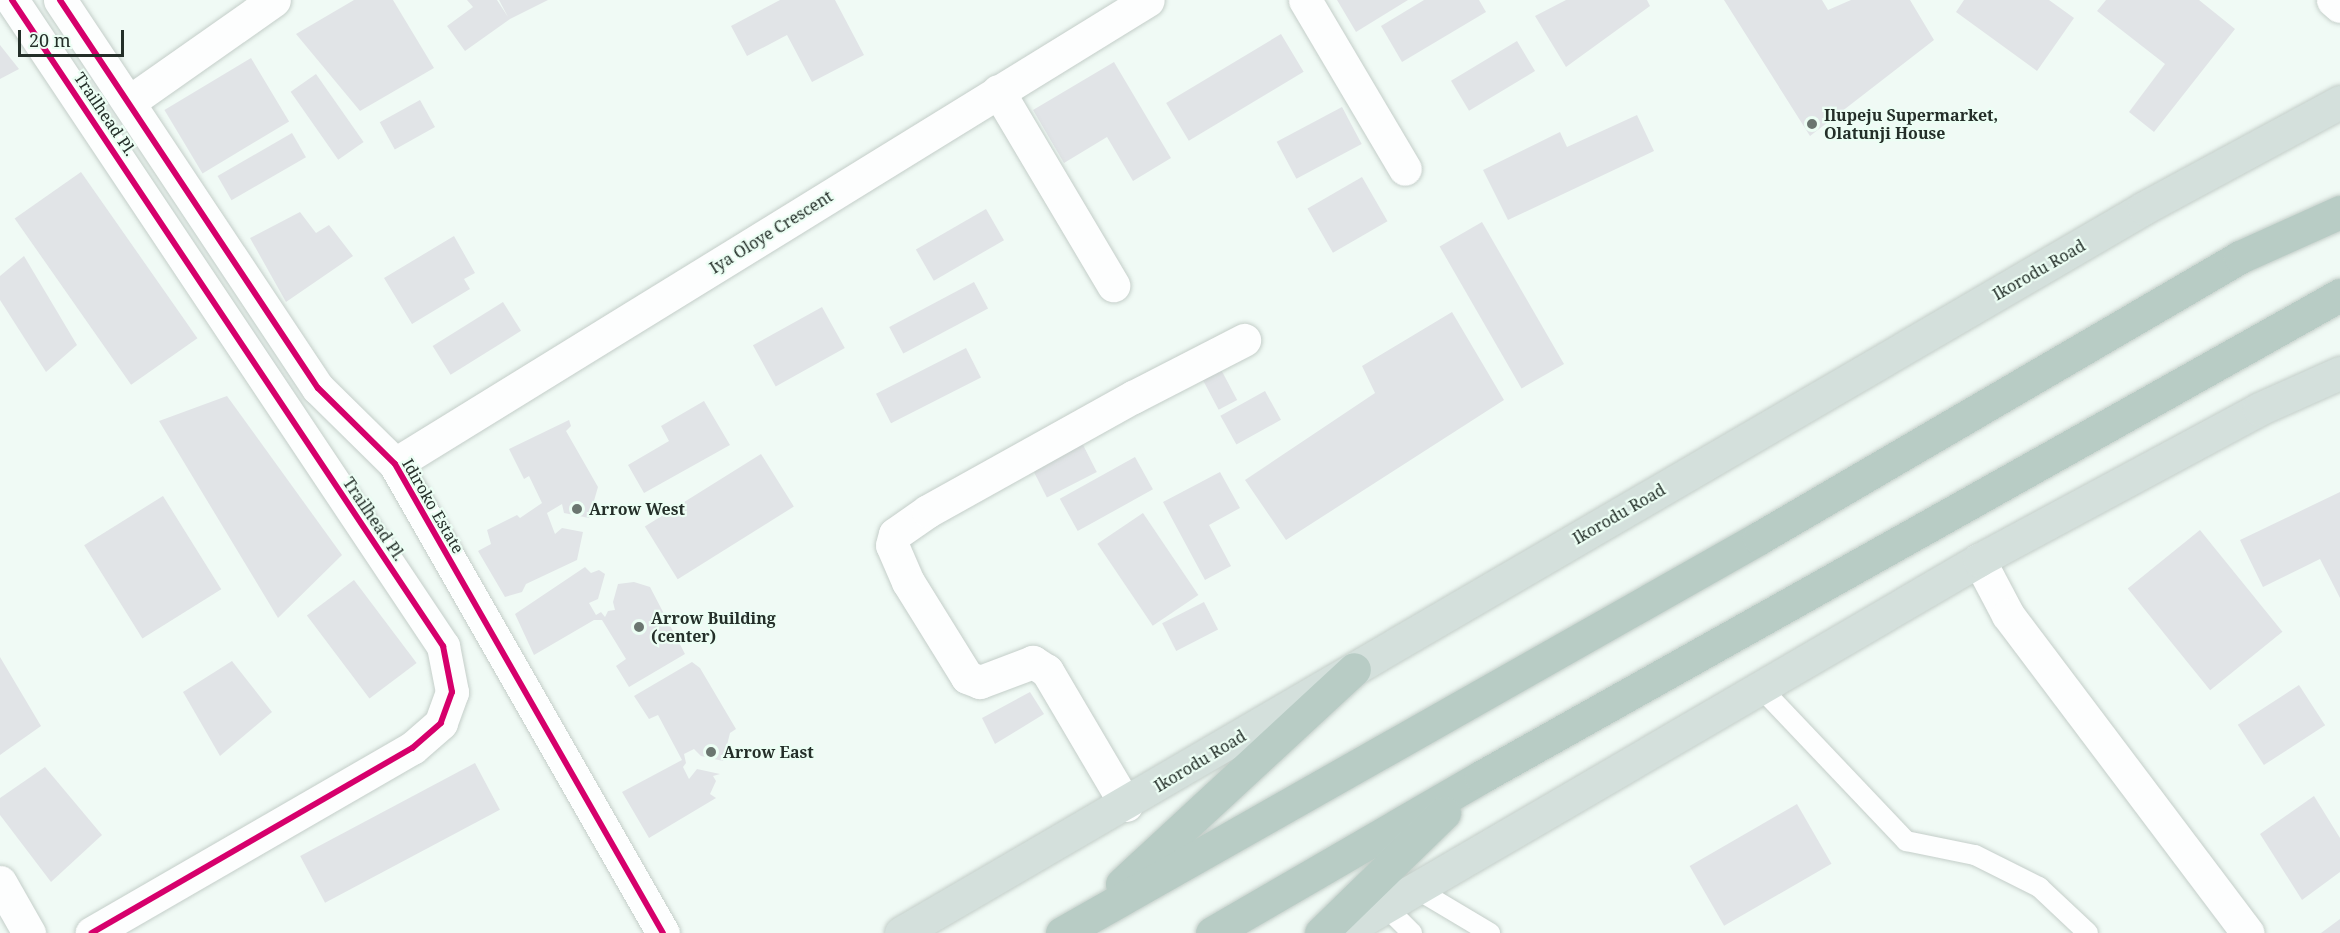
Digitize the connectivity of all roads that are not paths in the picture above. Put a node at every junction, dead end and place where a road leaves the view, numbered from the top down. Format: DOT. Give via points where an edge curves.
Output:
graph roads {
  1 [pos="12,0"];
  2 [pos="60,0"];
  3 [pos="274,0"];
  4 [pos="1148,0"];
  5 [pos="1305,0"];
  6 [pos="2333,0"];
  7 [pos="2340,6"];
  8 [pos="998,91"];
  9 [pos="129,102"];
  10 [pos="2340,102"];
  11 [pos="1405,169"];
  12 [pos="2340,212"];
  13 [pos="1113,285"];
  14 [pos="2340,295"];
  15 [pos="1244,340"];
  16 [pos="2340,373"];
  17 [pos="395,464"];
  18 [pos="1979,560"];
  19 [pos="1354,669"];
  20 [pos="1760,686"];
  21 [pos="1481,777"];
  22 [pos="1126,805"];
  23 [pos="0,882"];
  24 [pos="1418,890"];
  25 [pos="1386,907"];
  26 [pos="1073,927"];
  27 [pos="29,933"];
  28 [pos="91,933"];
  29 [pos="663,933"];
  30 [pos="902,933"];
  31 [pos="1212,933"];
  32 [pos="1321,933"];
  33 [pos="1340,933"];
  34 [pos="1412,933"];
  35 [pos="1490,933"];
  36 [pos="2088,933"];
  37 [pos="2248,933"];
  1 -- 28 [label="street, Trailhead Pl." via="443,646 452,692 441,723 412,748"];
  2 -- 9 [label="street, Idiroko Estate"];
  3 -- 9 [label="street"];
  4 -- 8 [label="street, Iya Oloye Crescent"];
  5 -- 11 [label="street"];
  6 -- 7 [label="street"];
  8 -- 13 [label="street"];
  8 -- 17 [label="street, Iya Oloye Crescent"];
  9 -- 17 [label="street, Idiroko Estate" via="318,388"];
  10 -- 19 [label="main road, Ikorodu Road" via="2144,208"];
  12 -- 26 [label="highway" via="2230,263 1759,538"];
  14 -- 21 [label="highway"];
  15 -- 22 [label="street" via="1112,408 928,511 895,534 892,545 908,582 967,677 980,682 1033,662 1047,671"];
  16 -- 18 [label="main road" via="2259,409"];
  17 -- 29 [label="street, Idiroko Estate"];
  18 -- 20 [label="main road"];
  18 -- 37 [label="street" via="2008,615"];
  19 -- 22 [label="main road, Ikorodu Road"];
  19 -- 26 [label="highway"];
  20 -- 24 [label="main road"];
  20 -- 36 [label="lane" via="1906,841 1975,855 2039,887"];
  21 -- 31 [label="highway"];
  21 -- 32 [label="highway"];
  22 -- 30 [label="main road, Ikorodu Road"];
  23 -- 27 [label="street"];
  24 -- 25 [label="main road"];
  24 -- 35 [label="lane"];
  25 -- 33 [label="main road"];
  25 -- 34 [label="lane"];
}
